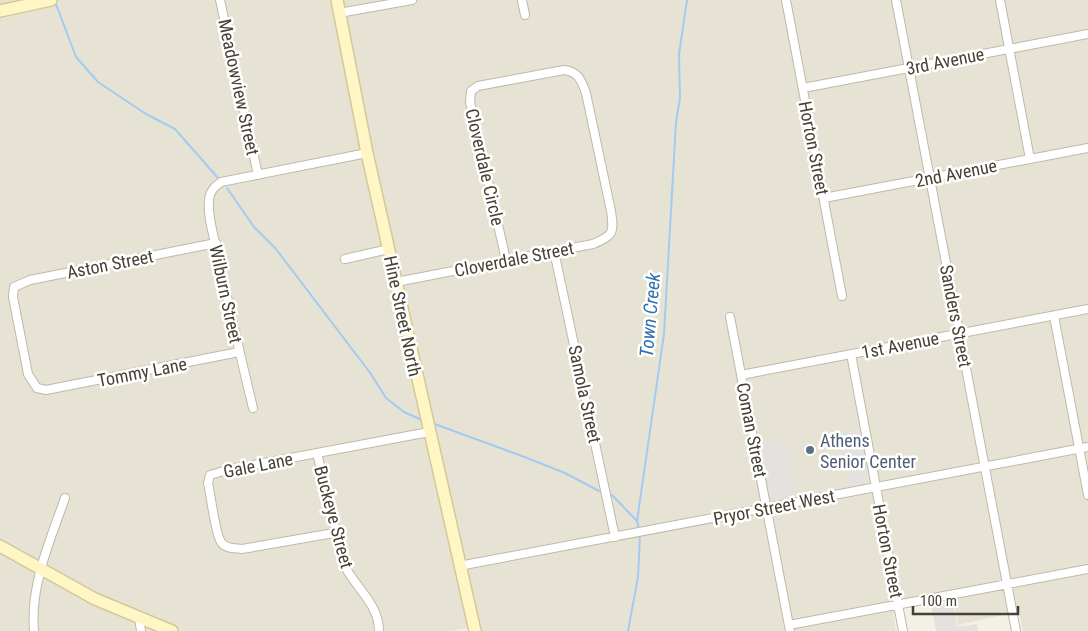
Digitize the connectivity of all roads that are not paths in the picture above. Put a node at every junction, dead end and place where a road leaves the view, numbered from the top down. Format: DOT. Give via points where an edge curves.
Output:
graph roads {
  1 [pos="51,0"];
  2 [pos="220,0"];
  3 [pos="337,0"];
  4 [pos="412,0"];
  5 [pos="522,0"];
  6 [pos="786,0"];
  7 [pos="896,0"];
  8 [pos="1000,0"];
  9 [pos="0,12"];
  10 [pos="339,13"];
  11 [pos="525,16"];
  12 [pos="1088,34"];
  13 [pos="1009,49"];
  14 [pos="909,68"];
  15 [pos="803,88"];
  16 [pos="1088,148"];
  17 [pos="368,153"];
  18 [pos="1030,159"];
  19 [pos="258,175"];
  20 [pos="930,178"];
  21 [pos="824,198"];
  22 [pos="612,216"];
  23 [pos="216,243"];
  24 [pos="389,248"];
  25 [pos="554,252"];
  26 [pos="345,259"];
  27 [pos="506,260"];
  28 [pos="396,282"];
  29 [pos="842,296"];
  30 [pos="1088,309"];
  31 [pos="1054,316"];
  32 [pos="730,317"];
  33 [pos="959,334"];
  34 [pos="239,352"];
  35 [pos="851,354"];
  36 [pos="741,375"];
  37 [pos="46,390"];
  38 [pos="253,408"];
  39 [pos="429,432"];
  40 [pos="1088,447"];
  41 [pos="1079,449"];
  42 [pos="317,453"];
  43 [pos="984,467"];
  44 [pos="876,487"];
  45 [pos="1088,495"];
  46 [pos="65,498"];
  47 [pos="766,508"];
  48 [pos="334,533"];
  49 [pos="615,537"];
  50 [pos="0,546"];
  51 [pos="459,566"];
  52 [pos="41,569"];
  53 [pos="1088,569"];
  54 [pos="1006,584"];
  55 [pos="898,604"];
  56 [pos="139,618"];
  57 [pos="789,628"];
  58 [pos="34,631"];
  59 [pos="141,631"];
  60 [pos="172,631"];
  61 [pos="379,631"];
  62 [pos="475,631"];
  63 [pos="903,631"];
  64 [pos="1016,631"];
  1 -- 9 [label="street"];
  2 -- 19 [label="street, Meadowview Street"];
  3 -- 10 [label="street, Hine Street North"];
  4 -- 10 [label="street"];
  5 -- 11 [label="street"];
  6 -- 15 [label="street, Horton Street"];
  7 -- 14 [label="street, Sanders Street"];
  8 -- 13 [label="street"];
  10 -- 17 [label="street, Hine Street North"];
  12 -- 13 [label="street, 3rd Avenue"];
  13 -- 14 [label="street, 3rd Avenue"];
  13 -- 18 [label="street"];
  14 -- 15 [label="street, 3rd Avenue"];
  14 -- 20 [label="street, Sanders Street"];
  15 -- 21 [label="street, Horton Street"];
  16 -- 18 [label="street, 2nd Avenue"];
  17 -- 19 [label="street"];
  17 -- 24 [label="street, Hine Street North"];
  18 -- 20 [label="street, 2nd Avenue"];
  19 -- 23 [label="street, Wilburn Street" via="214,187 209,202"];
  20 -- 21 [label="street, 2nd Avenue"];
  20 -- 33 [label="street, Sanders Street"];
  21 -- 29 [label="street, Horton Street"];
  22 -- 25 [label="street, Cloverdale Street" via="613,229 609,237 594,244"];
  22 -- 27 [label="street, Cloverdale Circle" via="580,77 573,71 564,70 478,86 471,91 470,102"];
  23 -- 34 [label="street, Wilburn Street"];
  23 -- 37 [label="street, Aston Street" via="30,280 14,287 13,297 31,381 37,388"];
  24 -- 26 [label="street"];
  24 -- 28 [label="street, Hine Street North"];
  25 -- 27 [label="street, Cloverdale Street"];
  25 -- 49 [label="street, Samola Street"];
  27 -- 28 [label="street, Cloverdale Street"];
  28 -- 39 [label="street, Hine Street North"];
  30 -- 31 [label="street, 1st Avenue"];
  31 -- 33 [label="street, 1st Avenue"];
  31 -- 41 [label="street"];
  32 -- 36 [label="street, Coman Street"];
  33 -- 35 [label="street, 1st Avenue"];
  33 -- 43 [label="street, Sanders Street"];
  34 -- 37 [label="street, Tommy Lane"];
  34 -- 38 [label="street, Wilburn Street"];
  35 -- 36 [label="street, 1st Avenue"];
  35 -- 44 [label="street, Horton Street"];
  36 -- 47 [label="street, Coman Street"];
  39 -- 42 [label="street, Gale Lane"];
  39 -- 51 [label="street, Hine Street North"];
  40 -- 41 [label="street, Pryor Street West"];
  41 -- 43 [label="street, Pryor Street West"];
  41 -- 45 [label="street"];
  42 -- 48 [label="street, Buckeye Street"];
  42 -- 48 [label="street, Gale Lane" via="210,475 208,483 218,534 228,547 242,550"];
  43 -- 44 [label="street, Pryor Street West"];
  43 -- 54 [label="street, Sanders Street"];
  44 -- 47 [label="street, Pryor Street West"];
  44 -- 55 [label="street, Horton Street"];
  46 -- 52 [label="street"];
  47 -- 49 [label="street, Pryor Street West"];
  47 -- 57 [label="street, Coman Street"];
  48 -- 61 [label="street, Buckeye Street" via="344,565 373,607"];
  49 -- 51 [label="street, Pryor Street West"];
  50 -- 52 [label="street"];
  51 -- 62 [label="street, Hine Street North"];
  52 -- 56 [label="street" via="95,599"];
  52 -- 58 [label="street" via="32,611"];
  53 -- 54 [label="street"];
  54 -- 55 [label="street"];
  54 -- 64 [label="street, Sanders Street"];
  55 -- 57 [label="street"];
  55 -- 63 [label="street, Horton Street"];
  56 -- 59 [label="street"];
  56 -- 60 [label="street"];
}
